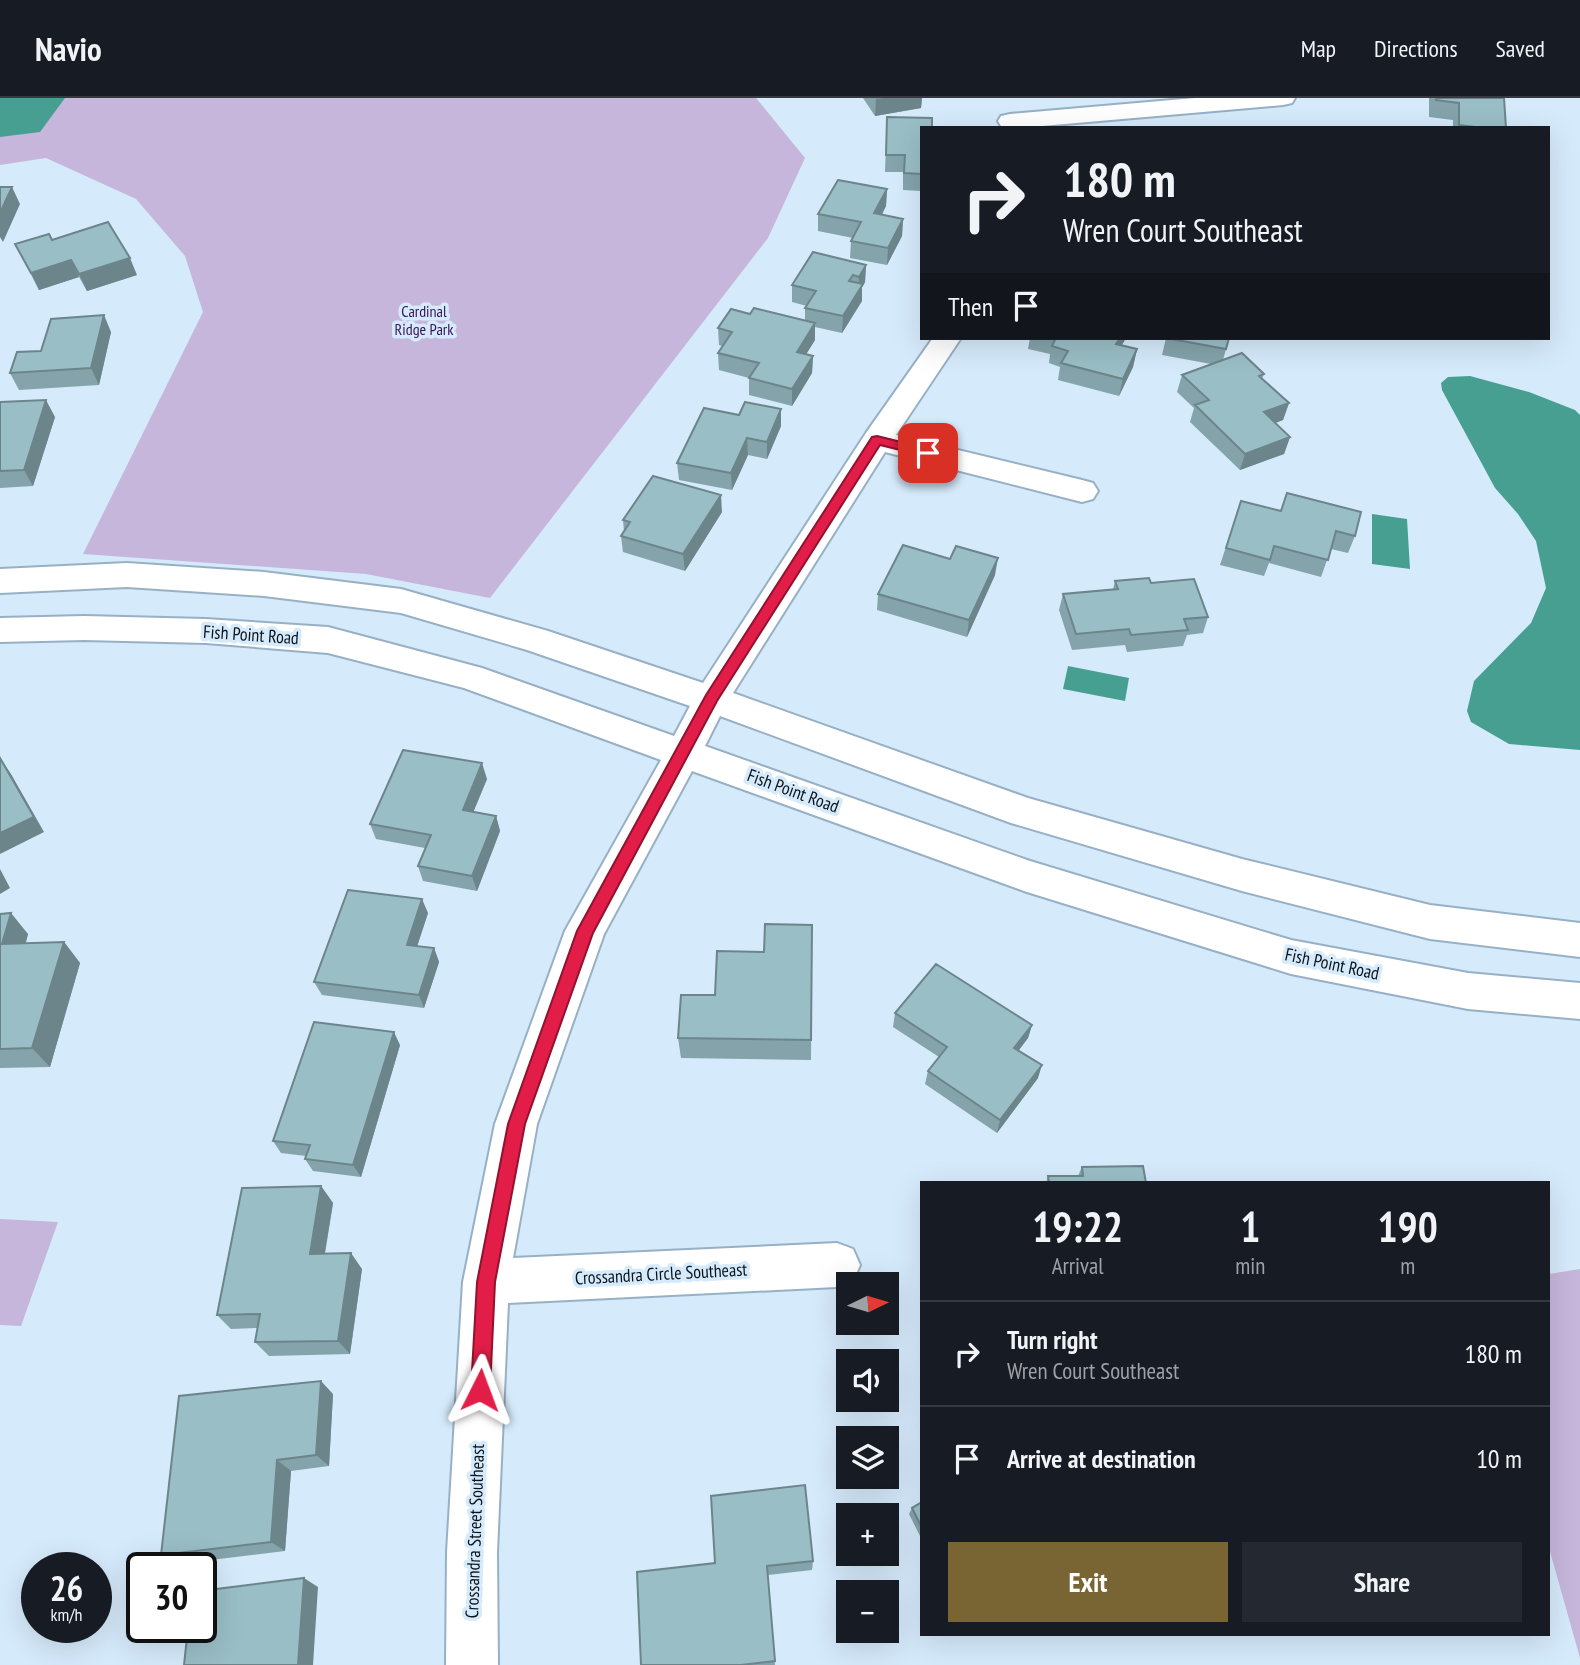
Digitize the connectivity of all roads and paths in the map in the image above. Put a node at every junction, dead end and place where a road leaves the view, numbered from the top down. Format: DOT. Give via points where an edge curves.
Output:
graph roads {
  1 [pos="995,98"];
  2 [pos="1283,98"];
  3 [pos="1011,124"];
  4 [pos="946,340"];
  5 [pos="877,440"];
  6 [pos="1082,491"];
  7 [pos="0,581"];
  8 [pos="0,630"];
  9 [pos="711,699"];
  10 [pos="684,752"];
  11 [pos="1580,940"];
  12 [pos="1580,1002"];
  13 [pos="836,1265"];
  14 [pos="486,1282"];
  15 [pos="472,1665"];
  1 -- 3 [label="street"];
  2 -- 3 [label="street"];
  4 -- 5 [label="street, Crossandra Street Southeast"];
  5 -- 6 [label="street"];
  5 -- 9 [label="street, Crossandra Street Southeast"];
  7 -- 9 [label="street" via="127,575 264,584 401,601 536,640"];
  8 -- 10 [label="street, Fish Point Road" via="179,630 328,640 470,677"];
  9 -- 10 [label="street, Crossandra Street Southeast"];
  9 -- 11 [label="street" via="1024,812 1242,875 1430,922"];
  10 -- 12 [label="street, Fish Point Road" via="1027,876 1291,957 1468,991"];
  10 -- 14 [label="street, Crossandra Street Southeast" via="585,931 516,1124"];
  13 -- 14 [label="street, Crossandra Circle Southeast"];
  14 -- 15 [label="street, Crossandra Street Southeast" via="472,1552"];
}
